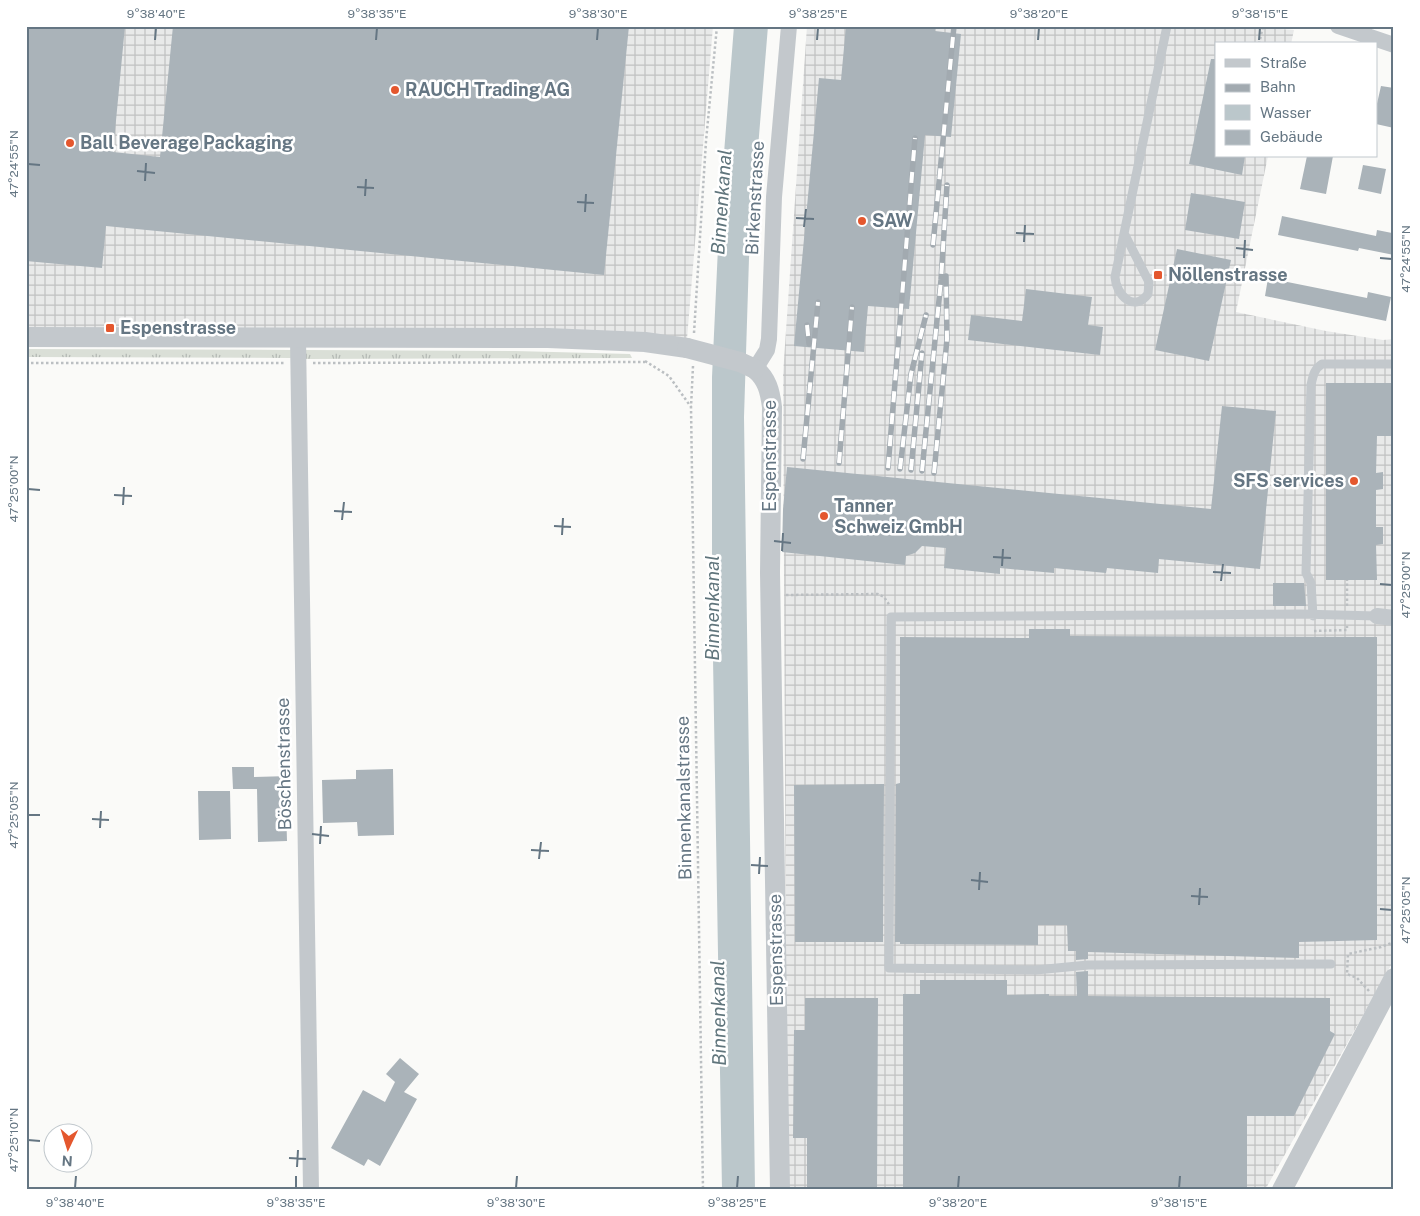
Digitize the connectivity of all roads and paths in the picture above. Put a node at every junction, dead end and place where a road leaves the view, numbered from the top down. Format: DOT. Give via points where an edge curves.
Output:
graph roads {
  1 [pos="717,26"];
  2 [pos="789,26"];
  3 [pos="1168,26"];
  4 [pos="1263,26"];
  5 [pos="1347,27"];
  6 [pos="1259,42"];
  7 [pos="1394,45"];
  8 [pos="1125,235"];
  9 [pos="26,337"];
  10 [pos="298,338"];
  11 [pos="645,342"];
  12 [pos="691,349"];
  13 [pos="645,362"];
  14 [pos="26,363"];
  15 [pos="298,363"];
  16 [pos="1394,364"];
  17 [pos="760,374"];
  18 [pos="691,407"];
  19 [pos="770,595"];
  20 [pos="1312,616"];
  21 [pos="1377,616"];
  22 [pos="891,617"];
  23 [pos="1394,618"];
  24 [pos="1394,942"];
  25 [pos="1331,964"];
  26 [pos="1347,974"];
  27 [pos="1394,978"];
  28 [pos="311,1190"];
  29 [pos="704,1190"];
  30 [pos="780,1190"];
  31 [pos="1282,1190"];
  1 -- 12 [label="path, Binnenkanalstrasse"];
  2 -- 17 [label="street, Birkenstrasse" via="774,197 770,328"];
  3 -- 8 [label="lane"];
  4 -- 6 [label="path"];
  5 -- 7 [label="street"];
  8 -- 8 [label="lane" via="1115,283 1126,300 1139,302 1148,294 1149,282"];
  9 -- 10 [label="street"];
  10 -- 11 [label="street" via="548,338"];
  10 -- 15 [label="street, Böschenstrasse"];
  11 -- 12 [label="street"];
  11 -- 13 [label="path"];
  12 -- 17 [label="street, bridge" via="740,362"];
  12 -- 18 [label="path, Binnenkanalstrasse"];
  13 -- 15 [label="path"];
  13 -- 18 [label="path" via="669,376"];
  14 -- 15 [label="path"];
  15 -- 28 [label="street, Böschenstrasse"];
  16 -- 20 [label="lane" via="1322,364 1314,374 1311,385 1306,573 1311,583"];
  17 -- 19 [label="street, Espenstrasse" via="770,392 772,407"];
  18 -- 29 [label="path, Binnenkanalstrasse"];
  19 -- 22 [label="path" via="878,594 889,604"];
  19 -- 30 [label="street, Espenstrasse"];
  20 -- 21 [label="lane"];
  20 -- 22 [label="lane"];
  21 -- 23 [label="street"];
  22 -- 25 [label="lane" via="889,968 1036,970 1088,965"];
  24 -- 26 [label="path" via="1348,954"];
  27 -- 31 [label="street"];
}
